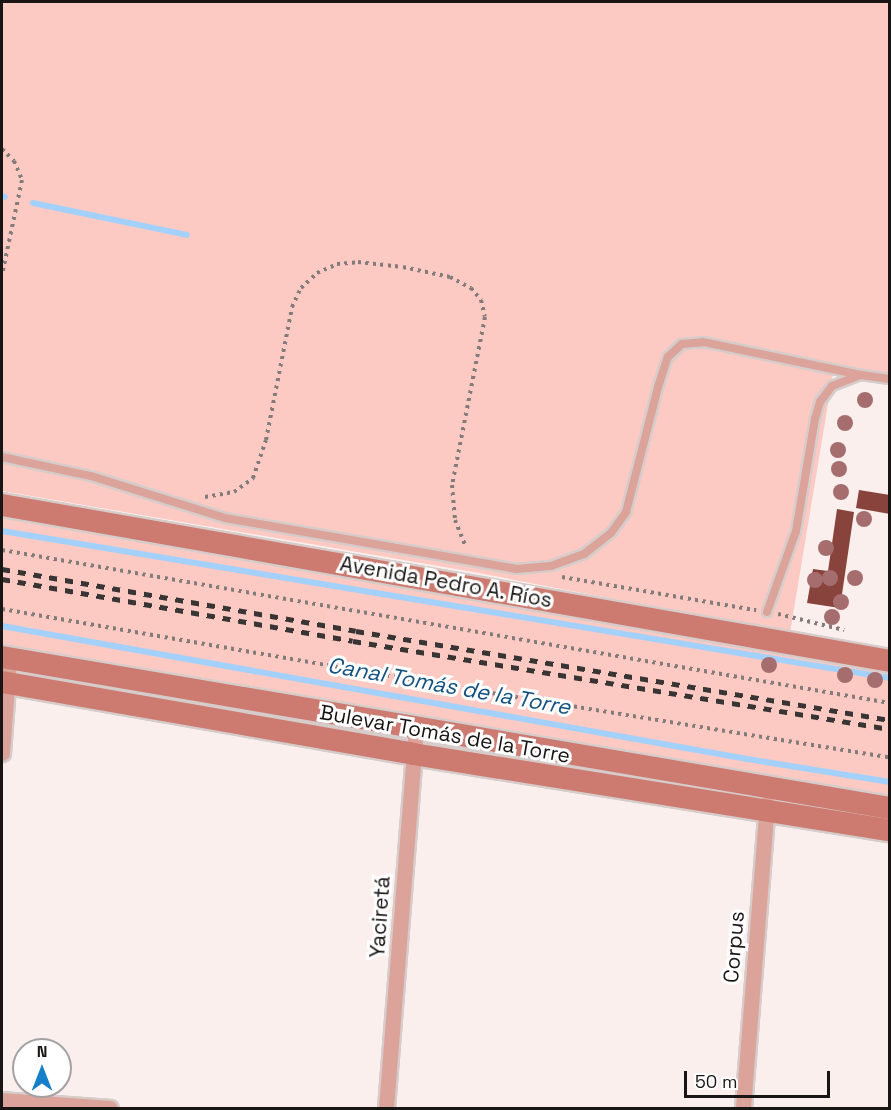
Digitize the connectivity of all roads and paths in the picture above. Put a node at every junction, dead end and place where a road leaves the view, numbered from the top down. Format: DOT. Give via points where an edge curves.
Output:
graph roads {
  1 [pos="2,149"];
  2 [pos="2,275"];
  3 [pos="861,375"];
  4 [pos="890,379"];
  5 [pos="2,458"];
  6 [pos="197,496"];
  7 [pos="2,505"];
  8 [pos="2,550"];
  9 [pos="481,563"];
  10 [pos="550,574"];
  11 [pos="2,609"];
  12 [pos="767,612"];
  13 [pos="848,631"];
  14 [pos="5,658"];
  15 [pos="890,661"];
  16 [pos="4,682"];
  17 [pos="890,703"];
  18 [pos="416,730"];
  19 [pos="2,753"];
  20 [pos="413,754"];
  21 [pos="890,758"];
  22 [pos="768,800"];
  23 [pos="890,808"];
  24 [pos="890,830"];
  25 [pos="2,1100"];
  26 [pos="110,1108"];
  27 [pos="386,1108"];
  28 [pos="743,1108"];
  1 -- 2 [label="path" via="14,161 22,180"];
  3 -- 4 [label="lane"];
  3 -- 9 [label="lane" via="703,342 682,344 668,357 626,512 611,533 584,554 551,566 516,569"];
  3 -- 12 [label="lane" via="832,386 820,402 796,531"];
  5 -- 9 [label="lane" via="92,476 225,518"];
  6 -- 9 [label="path" via="207,498 234,492 253,478 266,440 292,307 301,288 317,273 337,264 358,262 450,277 471,288 481,300 485,317 452,485 454,520 463,544"];
  7 -- 15 [label="street, Avenida Pedro A. Ríos"];
  8 -- 17 [label="path"];
  10 -- 12 [label="path"];
  11 -- 21 [label="path"];
  12 -- 13 [label="path"];
  14 -- 16 [label="street"];
  14 -- 18 [label="street, Bulevar Tomás de la Torre"];
  16 -- 19 [label="street"];
  16 -- 20 [label="street, Bulevar Tomás de la Torre"];
  18 -- 20 [label="street, Yaciretá"];
  18 -- 22 [label="street, Bulevar Tomás de la Torre"];
  20 -- 22 [label="street, Bulevar Tomás de la Torre"];
  20 -- 27 [label="street, Yaciretá"];
  22 -- 23 [label="street, Bulevar Tomás de la Torre"];
  22 -- 24 [label="street, Bulevar Tomás de la Torre"];
  22 -- 28 [label="street, Corpus"];
  25 -- 26 [label="street"];
}
